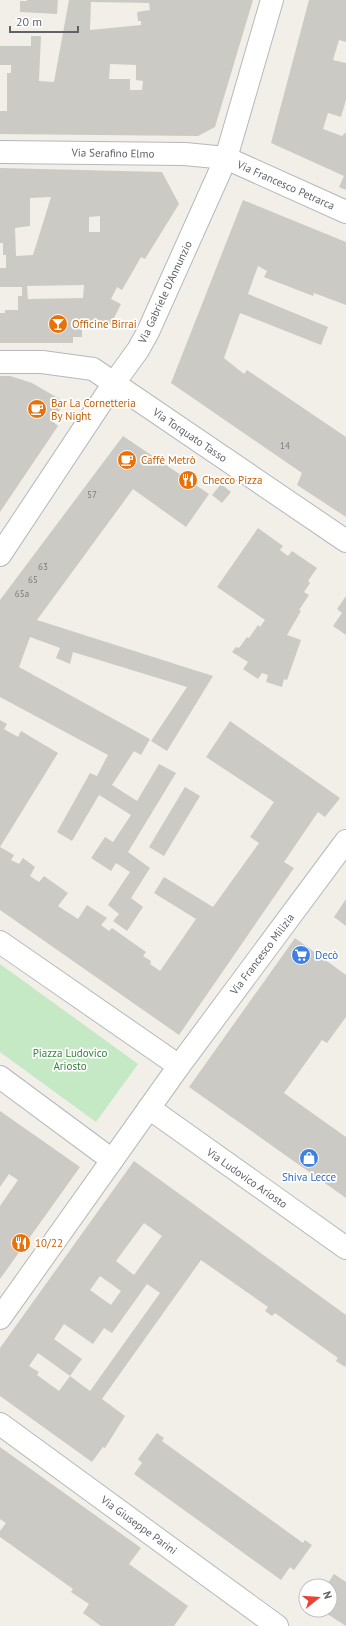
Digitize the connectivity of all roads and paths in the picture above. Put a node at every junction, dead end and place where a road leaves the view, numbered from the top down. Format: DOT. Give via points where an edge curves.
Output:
graph roads {
  1 [pos="272,0"];
  2 [pos="0,152"];
  3 [pos="226,158"];
  4 [pos="346,212"];
  5 [pos="0,362"];
  6 [pos="114,383"];
  7 [pos="346,541"];
  8 [pos="0,555"];
  9 [pos="346,841"];
  10 [pos="0,942"];
  11 [pos="179,1066"];
  12 [pos="0,1077"];
  13 [pos="148,1108"];
  14 [pos="112,1160"];
  15 [pos="346,1248"];
  16 [pos="0,1318"];
  17 [pos="0,1424"];
  18 [pos="277,1626"];
  1 -- 3 [label="street, Via Gabriele D'Annunzio"];
  2 -- 3 [label="street, Via Serafino Elmo" via="184,154"];
  3 -- 4 [label="street, Via Francesco Petrarca"];
  3 -- 6 [label="street, Via Gabriele D'Annunzio" via="148,332"];
  5 -- 6 [label="street, Via Torquato Tasso" via="42,362 93,369"];
  6 -- 7 [label="street, Via Torquato Tasso"];
  6 -- 8 [label="street, Via Gabriele D'Annunzio"];
  9 -- 11 [label="street, Via Francesco Milizia"];
  10 -- 11 [label="street"];
  11 -- 13 [label="street"];
  12 -- 14 [label="street"];
  13 -- 14 [label="street"];
  13 -- 15 [label="street, Via Ludovico Ariosto"];
  14 -- 16 [label="street"];
  17 -- 18 [label="street, Via Giuseppe Parini"];
}
